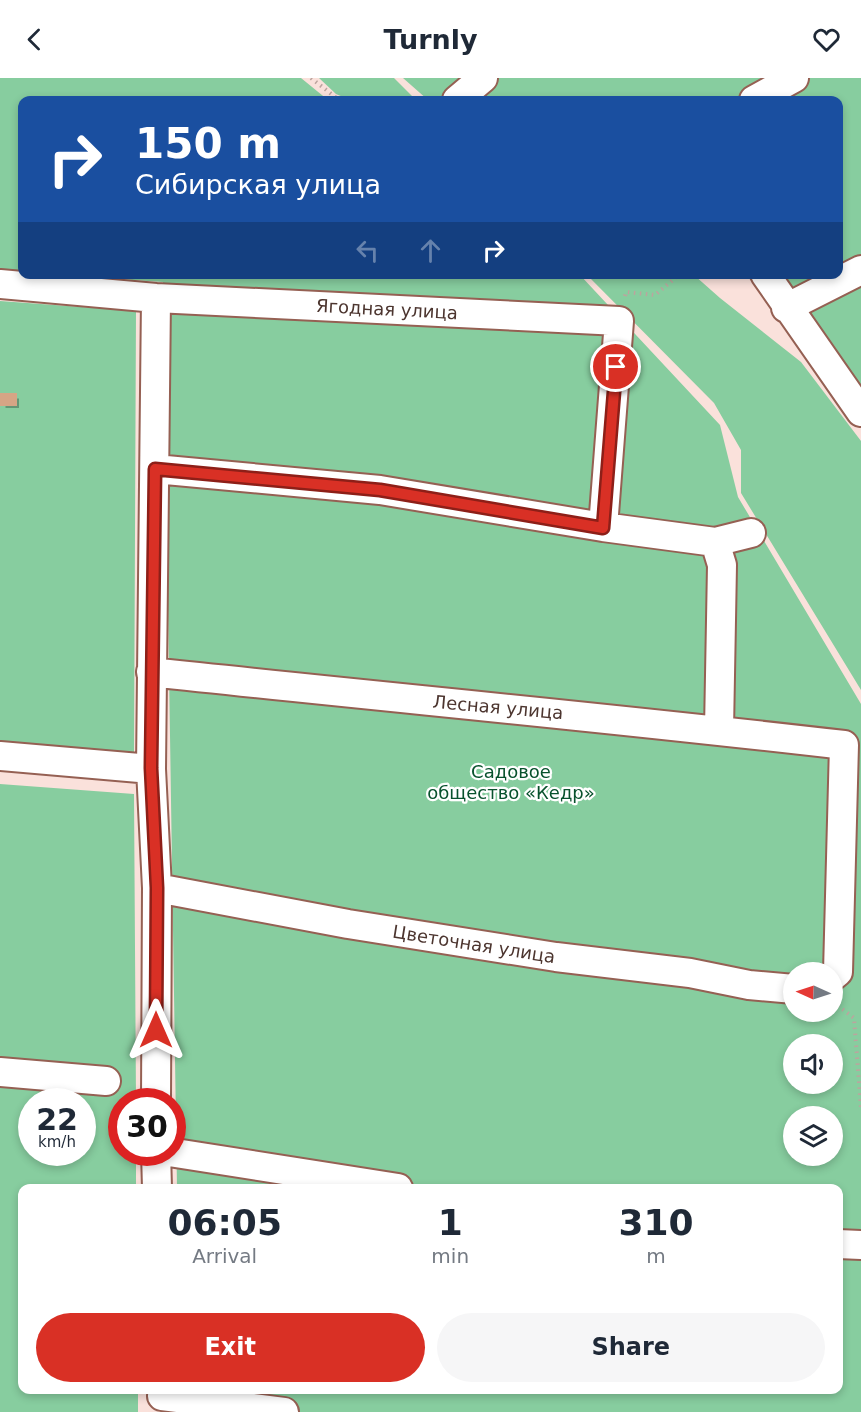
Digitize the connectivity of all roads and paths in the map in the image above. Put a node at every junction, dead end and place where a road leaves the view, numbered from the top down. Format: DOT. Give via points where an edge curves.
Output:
graph roads {
  1 [pos="311,78"];
  2 [pos="483,78"];
  3 [pos="794,78"];
  4 [pos="334,96"];
  5 [pos="462,96"];
  6 [pos="761,96"];
  7 [pos="861,270"];
  8 [pos="674,279"];
  9 [pos="768,279"];
  10 [pos="0,284"];
  11 [pos="156,298"];
  12 [pos="786,308"];
  13 [pos="620,321"];
  14 [pos="861,412"];
  15 [pos="155,469"];
  16 [pos="603,528"];
  17 [pos="751,533"];
  18 [pos="715,542"];
  19 [pos="151,672"];
  20 [pos="719,730"];
  21 [pos="0,756"];
  22 [pos="151,768"];
  23 [pos="157,888"];
  24 [pos="838,962"];
  25 [pos="783,988"];
  26 [pos="843,1010"];
  27 [pos="0,1072"];
  28 [pos="106,1081"];
  29 [pos="156,1088"];
  30 [pos="861,1108"];
  31 [pos="186,1155"];
  32 [pos="156,1166"];
  33 [pos="157,1184"];
  34 [pos="373,1184"];
  35 [pos="843,1244"];
  36 [pos="861,1245"];
  37 [pos="162,1399"];
  38 [pos="284,1412"];
  1 -- 4 [label="path"];
  2 -- 5 [label="street"];
  3 -- 6 [label="street"];
  7 -- 12 [label="street"];
  8 -- 13 [label="path" via="655,295 626,292"];
  9 -- 12 [label="street"];
  10 -- 11 [label="street, Ягодная улица"];
  11 -- 13 [label="street, Ягодная улица"];
  11 -- 15 [label="street"];
  12 -- 14 [label="street"];
  13 -- 16 [label="street"];
  15 -- 16 [label="street" via="380,490"];
  15 -- 19 [label="street"];
  16 -- 18 [label="street"];
  17 -- 18 [label="street"];
  18 -- 20 [label="street" via="722,565"];
  19 -- 20 [label="street, Лесная улица"];
  19 -- 22 [label="street"];
  20 -- 24 [label="street, Лесная улица" via="844,745"];
  21 -- 22 [label="street"];
  22 -- 23 [label="street"];
  23 -- 25 [label="street, Цветочная улица" via="533,954"];
  23 -- 29 [label="street"];
  26 -- 30 [label="path" via="854,1018"];
  27 -- 28 [label="street"];
  31 -- 34 [label="street"];
  32 -- 33 [label="street"];
  35 -- 36 [label="street"];
  37 -- 38 [label="street"];
}
